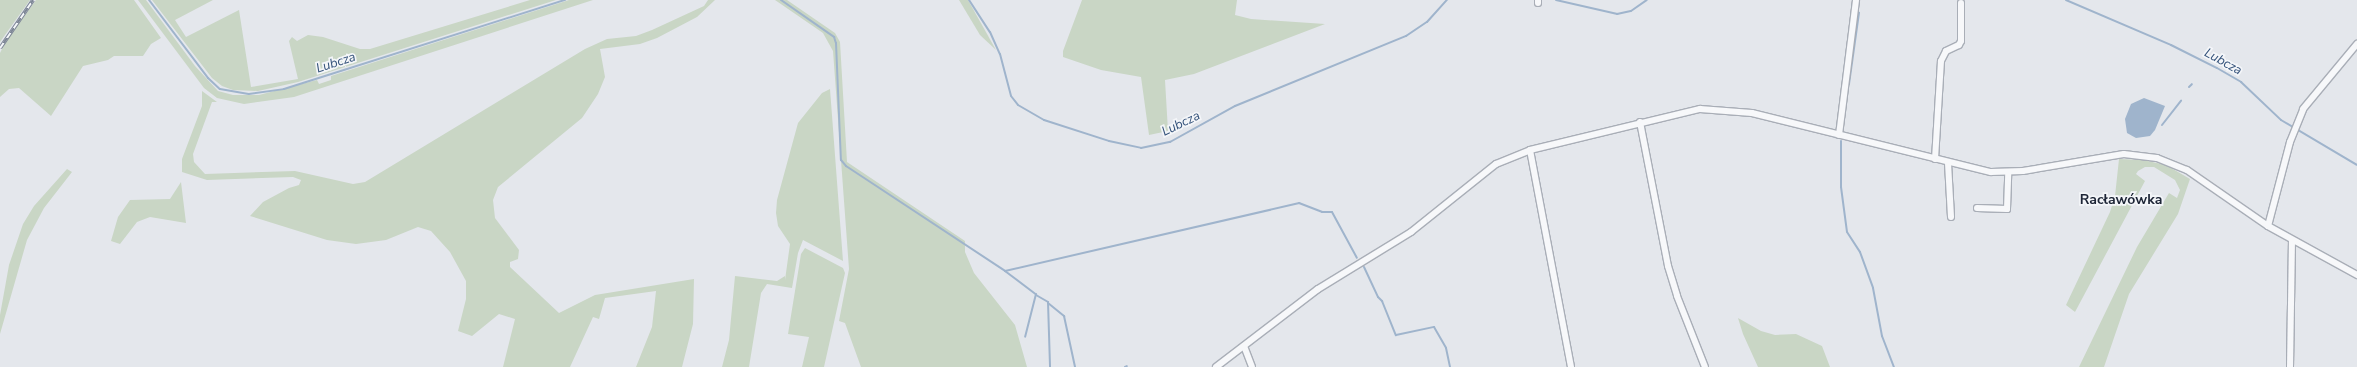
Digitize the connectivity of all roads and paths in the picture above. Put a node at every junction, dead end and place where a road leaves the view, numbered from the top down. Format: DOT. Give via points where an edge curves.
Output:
graph roads {
  1 [pos="1857,3"];
  2 [pos="1961,3"];
  3 [pos="2357,44"];
  4 [pos="1640,122"];
  5 [pos="1840,135"];
  6 [pos="1530,150"];
  7 [pos="1935,159"];
  8 [pos="1948,162"];
  9 [pos="2008,172"];
  10 [pos="1977,208"];
  11 [pos="1950,217"];
  12 [pos="2268,226"];
  13 [pos="2292,241"];
  14 [pos="2357,275"];
  15 [pos="1244,346"];
  16 [pos="1216,367"];
  17 [pos="1252,367"];
  18 [pos="1571,367"];
  19 [pos="1705,367"];
  20 [pos="2290,367"];
  1 -- 5 [label="street"];
  2 -- 7 [label="street" via="1961,41 1946,51 1941,61"];
  3 -- 12 [label="street" via="2307,103 2292,135"];
  4 -- 5 [label="street" via="1693,110 1726,110 1752,113"];
  4 -- 6 [label="street"];
  4 -- 19 [label="street" via="1668,266"];
  5 -- 7 [label="street"];
  6 -- 15 [label="street" via="1506,159 1484,172 1411,232 1318,289"];
  6 -- 18 [label="street"];
  7 -- 8 [label="street"];
  8 -- 9 [label="street" via="1988,171"];
  8 -- 11 [label="street"];
  9 -- 10 [label="street" via="2007,209"];
  9 -- 12 [label="street" via="2110,156 2153,157 2187,170"];
  12 -- 13 [label="street"];
  13 -- 14 [label="street"];
  13 -- 20 [label="street"];
  15 -- 16 [label="street"];
  15 -- 17 [label="street"];
}
